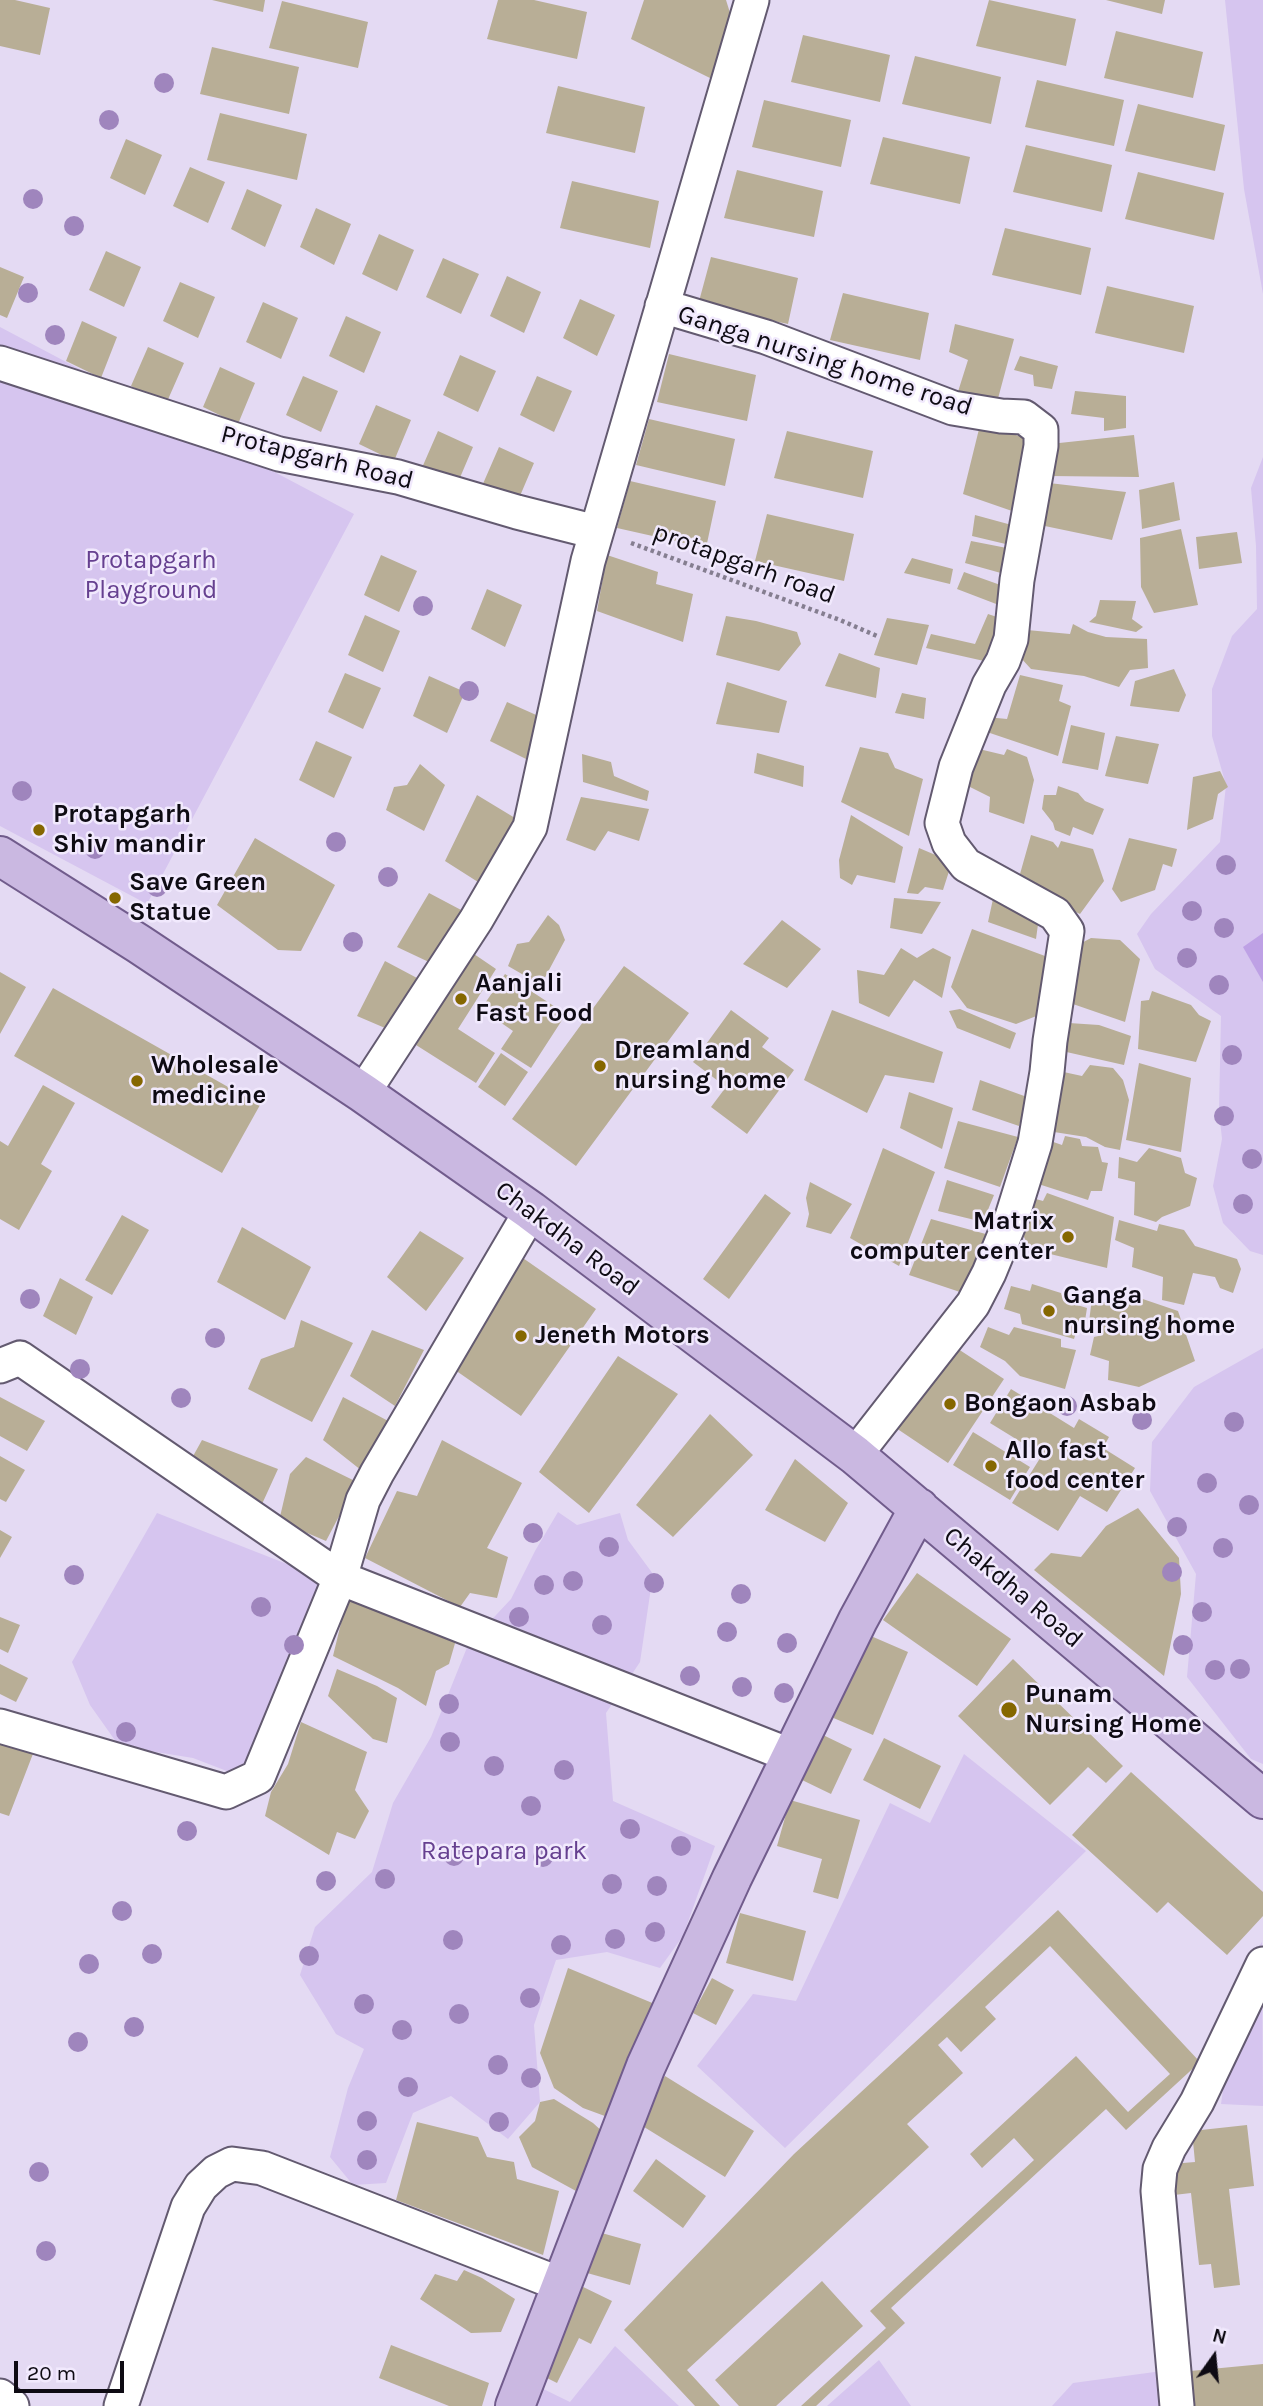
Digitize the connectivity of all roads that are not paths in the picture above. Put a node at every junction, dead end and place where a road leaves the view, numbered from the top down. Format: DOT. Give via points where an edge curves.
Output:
graph roads {
  1 [pos="752,0"];
  2 [pos="662,306"];
  3 [pos="0,363"];
  4 [pos="596,532"];
  5 [pos="0,856"];
  6 [pos="363,1093"];
  7 [pos="531,1211"];
  8 [pos="0,1366"];
  9 [pos="855,1455"];
  10 [pos="919,1508"];
  11 [pos="340,1578"];
  12 [pos="0,1726"];
  13 [pos="792,1756"];
  14 [pos="1263,1799"];
  15 [pos="1263,1964"];
  16 [pos="560,2284"];
  17 [pos="0,2396"];
  18 [pos="12,2406"];
  19 [pos="121,2406"];
  20 [pos="515,2406"];
  21 [pos="1177,2406"];
  1 -- 2 [label="street"];
  2 -- 4 [label="street"];
  2 -- 9 [label="street, Ganga nursing home road" via="766,337 953,408 1024,417 1041,430 1012,639 956,767 942,823 949,843 966,865 1055,914 1067,931 1035,1143 1012,1217 974,1304"];
  3 -- 4 [label="street, Protapgarh Road" via="279,454 398,477"];
  4 -- 6 [label="street" via="530,827 476,920"];
  5 -- 6 [label="main road, Chakdha Road"];
  6 -- 7 [label="main road, Chakdha Road"];
  7 -- 9 [label="main road, Chakdha Road"];
  7 -- 11 [label="street" via="377,1473 363,1500"];
  8 -- 11 [label="street" via="20,1358"];
  9 -- 10 [label="main road, Chakdha Road"];
  10 -- 13 [label="main road"];
  10 -- 14 [label="main road, Chakdha Road"];
  11 -- 12 [label="street" via="258,1777 226,1792"];
  11 -- 13 [label="street"];
  13 -- 16 [label="main road" via="646,2066"];
  15 -- 21 [label="street" via="1160,2169 1158,2191"];
  16 -- 19 [label="street" via="262,2168 232,2164 201,2186 188,2207"];
  16 -- 20 [label="main road"];
  17 -- 18 [label="street"];
}
